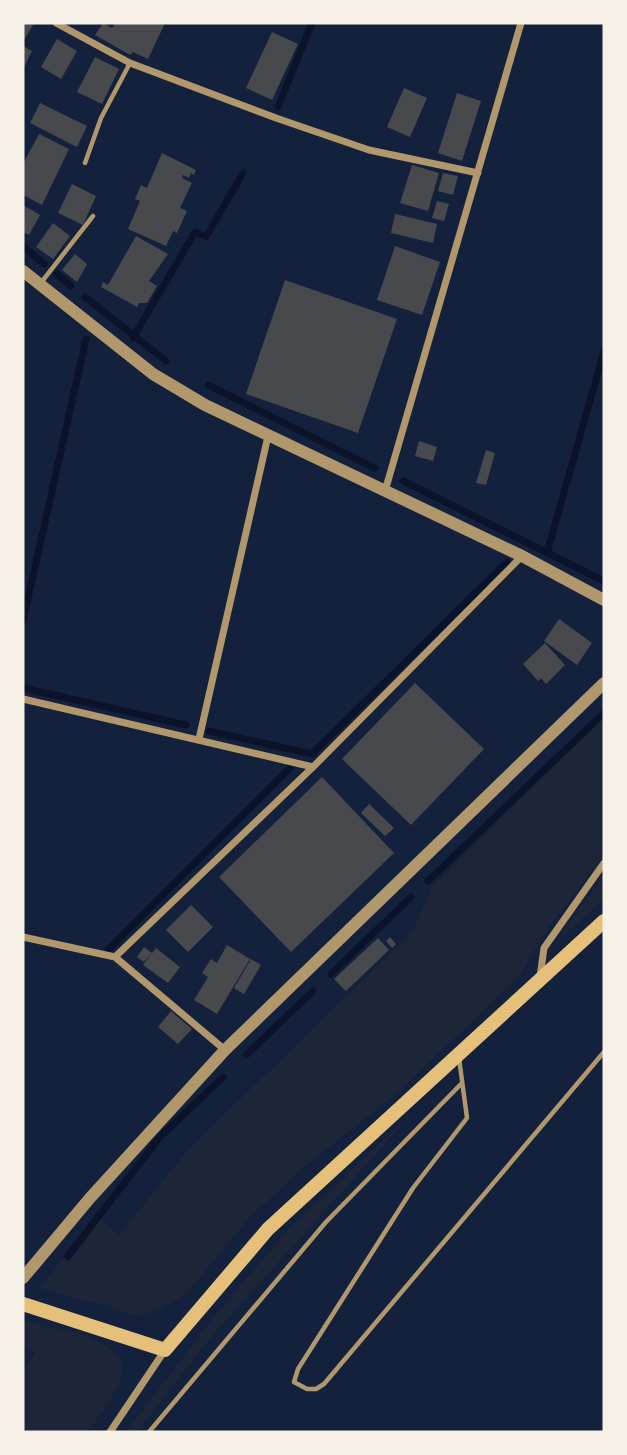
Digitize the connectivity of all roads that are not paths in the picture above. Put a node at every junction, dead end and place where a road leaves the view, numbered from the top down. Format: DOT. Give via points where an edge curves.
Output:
graph roads {
  1 [pos="56,23"];
  2 [pos="521,23"];
  3 [pos="130,63"];
  4 [pos="85,163"];
  5 [pos="478,173"];
  6 [pos="93,216"];
  7 [pos="23,271"];
  8 [pos="39,285"];
  9 [pos="268,436"];
  10 [pos="385,491"];
  11 [pos="522,556"];
  12 [pos="604,600"];
  13 [pos="604,683"];
  14 [pos="23,699"];
  15 [pos="199,739"];
  16 [pos="313,767"];
  17 [pos="604,863"];
  18 [pos="604,921"];
  19 [pos="23,937"];
  20 [pos="115,957"];
  21 [pos="539,981"];
  22 [pos="225,1050"];
  23 [pos="604,1052"];
  24 [pos="459,1057"];
  25 [pos="462,1083"];
  26 [pos="28,1263"];
  27 [pos="23,1278"];
  28 [pos="23,1304"];
  29 [pos="165,1350"];
  30 [pos="110,1432"];
  31 [pos="149,1432"];
  1 -- 3 [label="street"];
  2 -- 5 [label="street"];
  3 -- 4 [label="lane" via="101,118"];
  3 -- 5 [label="street" via="369,149"];
  5 -- 10 [label="street"];
  6 -- 8 [label="lane"];
  7 -- 8 [label="street"];
  8 -- 9 [label="street" via="153,374"];
  9 -- 10 [label="street"];
  9 -- 15 [label="street"];
  10 -- 11 [label="street"];
  11 -- 12 [label="street"];
  11 -- 16 [label="street"];
  13 -- 22 [label="street"];
  14 -- 15 [label="street"];
  15 -- 16 [label="street"];
  16 -- 20 [label="street"];
  17 -- 21 [label="street" via="544,948"];
  18 -- 21 [label="main road"];
  19 -- 20 [label="street"];
  20 -- 22 [label="street"];
  21 -- 24 [label="main road"];
  22 -- 26 [label="street"];
  23 -- 25 [label="lane" via="324,1384 316,1390 300,1386 294,1382 298,1369 414,1188 467,1118"];
  24 -- 25 [label="lane"];
  24 -- 29 [label="main road" via="268,1229"];
  25 -- 31 [label="lane" via="326,1222"];
  26 -- 27 [label="street"];
  28 -- 29 [label="main road"];
  29 -- 30 [label="street"];
}
